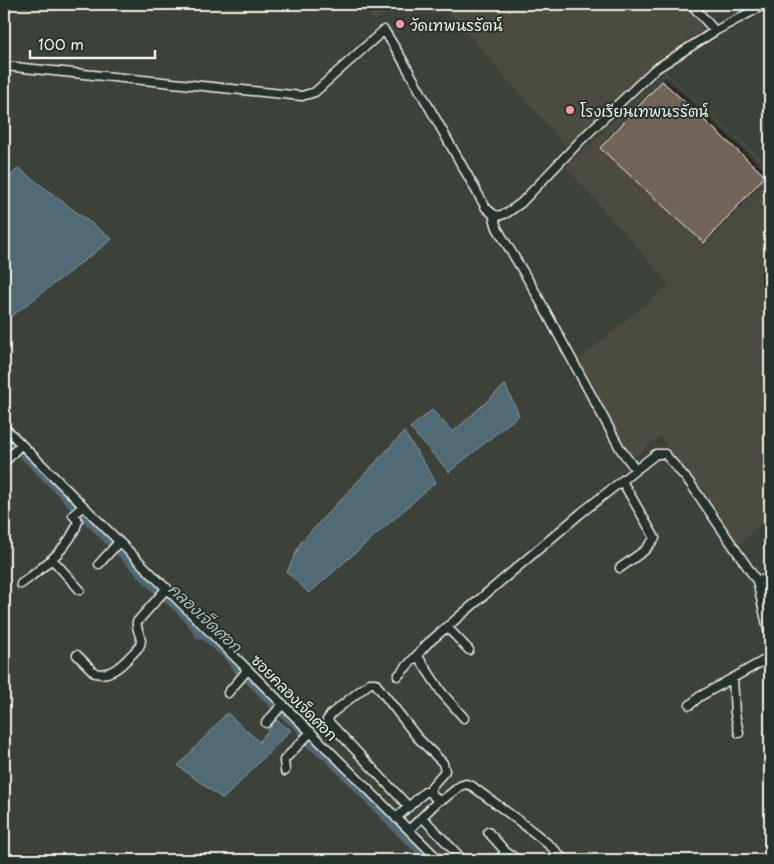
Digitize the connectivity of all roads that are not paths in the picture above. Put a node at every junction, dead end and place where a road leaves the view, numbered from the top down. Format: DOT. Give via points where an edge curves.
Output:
graph roads {
  1 [pos="691,4"];
  2 [pos="766,4"];
  3 [pos="715,31"];
  4 [pos="4,66"];
  5 [pos="493,214"];
  6 [pos="4,427"];
  7 [pos="21,444"];
  8 [pos="4,463"];
  9 [pos="636,470"];
  10 [pos="622,481"];
  11 [pos="82,507"];
  12 [pos="119,542"];
  13 [pos="52,559"];
  14 [pos="99,564"];
  15 [pos="620,568"];
  16 [pos="770,578"];
  17 [pos="757,581"];
  18 [pos="21,584"];
  19 [pos="80,590"];
  20 [pos="165,590"];
  21 [pos="447,628"];
  22 [pos="770,638"];
  23 [pos="469,650"];
  24 [pos="77,655"];
  25 [pos="417,655"];
  26 [pos="770,657"];
  27 [pos="246,671"];
  28 [pos="398,676"];
  29 [pos="733,678"];
  30 [pos="228,693"];
  31 [pos="690,705"];
  32 [pos="281,706"];
  33 [pos="464,718"];
  34 [pos="266,723"];
  35 [pos="739,733"];
  36 [pos="309,734"];
  37 [pos="285,771"];
  38 [pos="430,792"];
  39 [pos="438,801"];
  40 [pos="408,807"];
  41 [pos="422,817"];
  42 [pos="396,818"];
  43 [pos="409,830"];
  44 [pos="488,832"];
  45 [pos="506,852"];
  46 [pos="439,860"];
  47 [pos="463,860"];
  48 [pos="498,860"];
  49 [pos="518,860"];
  50 [pos="563,860"];
  1 -- 3 [label="street"];
  2 -- 3 [label="street"];
  3 -- 5 [label="street" via="654,70 507,214"];
  4 -- 5 [label="street" via="302,96 315,92 384,30 486,208"];
  5 -- 9 [label="street" via="497,228 621,450"];
  6 -- 7 [label="street, ซอยคลองเจ็ดศอก"];
  7 -- 8 [label="street"];
  7 -- 11 [label="street, ซอยคลองเจ็ดศอก"];
  9 -- 10 [label="street"];
  9 -- 17 [label="street" via="656,454 665,454 690,483"];
  10 -- 15 [label="street" via="655,538 645,550"];
  10 -- 21 [label="street"];
  11 -- 12 [label="street, ซอยคลองเจ็ดศอก"];
  11 -- 13 [label="street" via="73,515 78,521 76,527"];
  12 -- 14 [label="street"];
  12 -- 20 [label="street, ซอยคลองเจ็ดศอก"];
  13 -- 18 [label="street"];
  13 -- 19 [label="street"];
  16 -- 17 [label="street"];
  17 -- 22 [label="street"];
  20 -- 24 [label="street" via="137,622 142,638 139,647 114,671 95,673"];
  20 -- 27 [label="street, ซอยคลองเจ็ดศอก"];
  21 -- 23 [label="street"];
  21 -- 25 [label="street"];
  25 -- 28 [label="street"];
  25 -- 33 [label="street" via="442,693"];
  26 -- 29 [label="street"];
  27 -- 30 [label="street"];
  27 -- 32 [label="street, ซอยคลองเจ็ดศอก"];
  29 -- 31 [label="street" via="699,696"];
  29 -- 35 [label="street"];
  32 -- 34 [label="street"];
  32 -- 36 [label="street, ซอยคลองเจ็ดศอก"];
  36 -- 37 [label="street" via="284,760"];
  36 -- 42 [label="street, ซอยคลองเจ็ดศอก"];
  38 -- 39 [label="street"];
  38 -- 40 [label="street" via="425,792"];
  38 -- 40 [label="street" via="445,766 417,738 375,683 370,683 327,720"];
  39 -- 41 [label="street"];
  39 -- 50 [label="street" via="460,786 472,786 545,841"];
  40 -- 42 [label="street"];
  41 -- 43 [label="street"];
  41 -- 47 [label="street"];
  42 -- 43 [label="street, ซอยคลองเจ็ดศอก"];
  43 -- 46 [label="street, ซอยคลองเจ็ดศอก"];
  44 -- 45 [label="street"];
  45 -- 48 [label="street"];
  45 -- 49 [label="street"];
}
